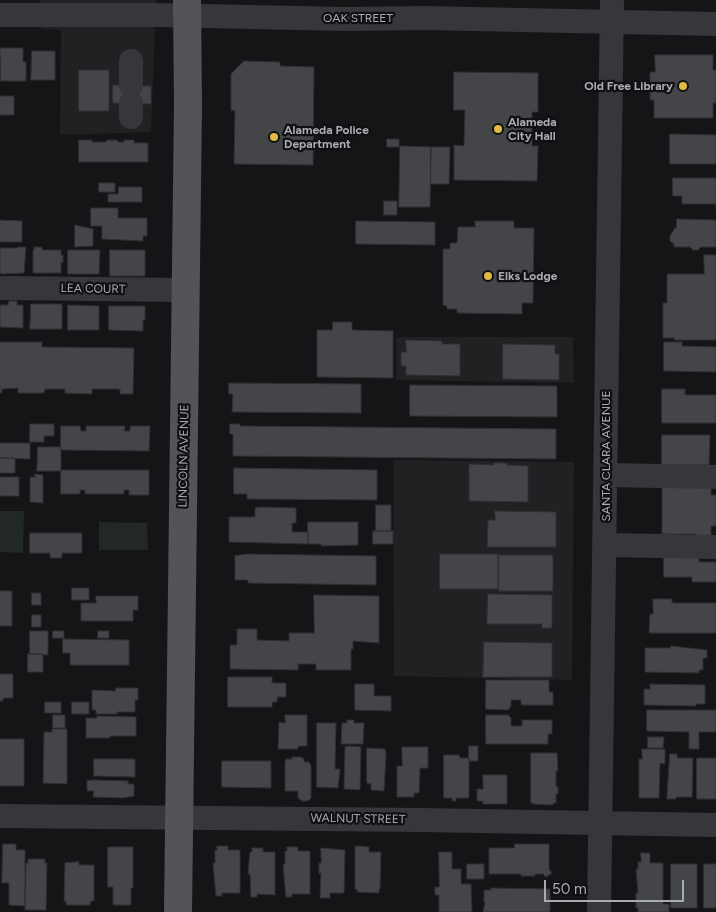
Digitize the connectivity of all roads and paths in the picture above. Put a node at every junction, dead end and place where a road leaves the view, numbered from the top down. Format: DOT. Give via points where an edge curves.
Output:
graph roads {
  1 [pos="187,8"];
  2 [pos="345,9"];
  3 [pos="612,11"];
  4 [pos="0,14"];
  5 [pos="716,24"];
  6 [pos="131,60"];
  7 [pos="131,102"];
  8 [pos="0,288"];
  9 [pos="186,290"];
  10 [pos="606,475"];
  11 [pos="716,477"];
  12 [pos="605,544"];
  13 [pos="716,547"];
  14 [pos="0,816"];
  15 [pos="179,818"];
  16 [pos="601,824"];
  17 [pos="716,825"];
  18 [pos="178,912"];
  19 [pos="599,912"];
  1 -- 2 [label="street, OAK STREET"];
  1 -- 4 [label="street, OAK STREET"];
  1 -- 9 [label="main road, LINCOLN AVENUE"];
  2 -- 3 [label="street, OAK STREET" via="425,18"];
  3 -- 5 [label="street, OAK STREET"];
  3 -- 10 [label="street, SANTA CLARA AVENUE"];
  6 -- 7 [label="street"];
  8 -- 9 [label="street, LEA COURT"];
  9 -- 15 [label="main road, LINCOLN AVENUE"];
  10 -- 11 [label="street"];
  10 -- 12 [label="street, SANTA CLARA AVENUE"];
  12 -- 13 [label="street"];
  12 -- 16 [label="street, SANTA CLARA AVENUE"];
  14 -- 15 [label="street, WALNUT STREET"];
  15 -- 16 [label="street, WALNUT STREET"];
  15 -- 18 [label="main road, LINCOLN AVENUE"];
  16 -- 17 [label="street, WALNUT STREET"];
  16 -- 19 [label="street, SANTA CLARA AVENUE"];
}
